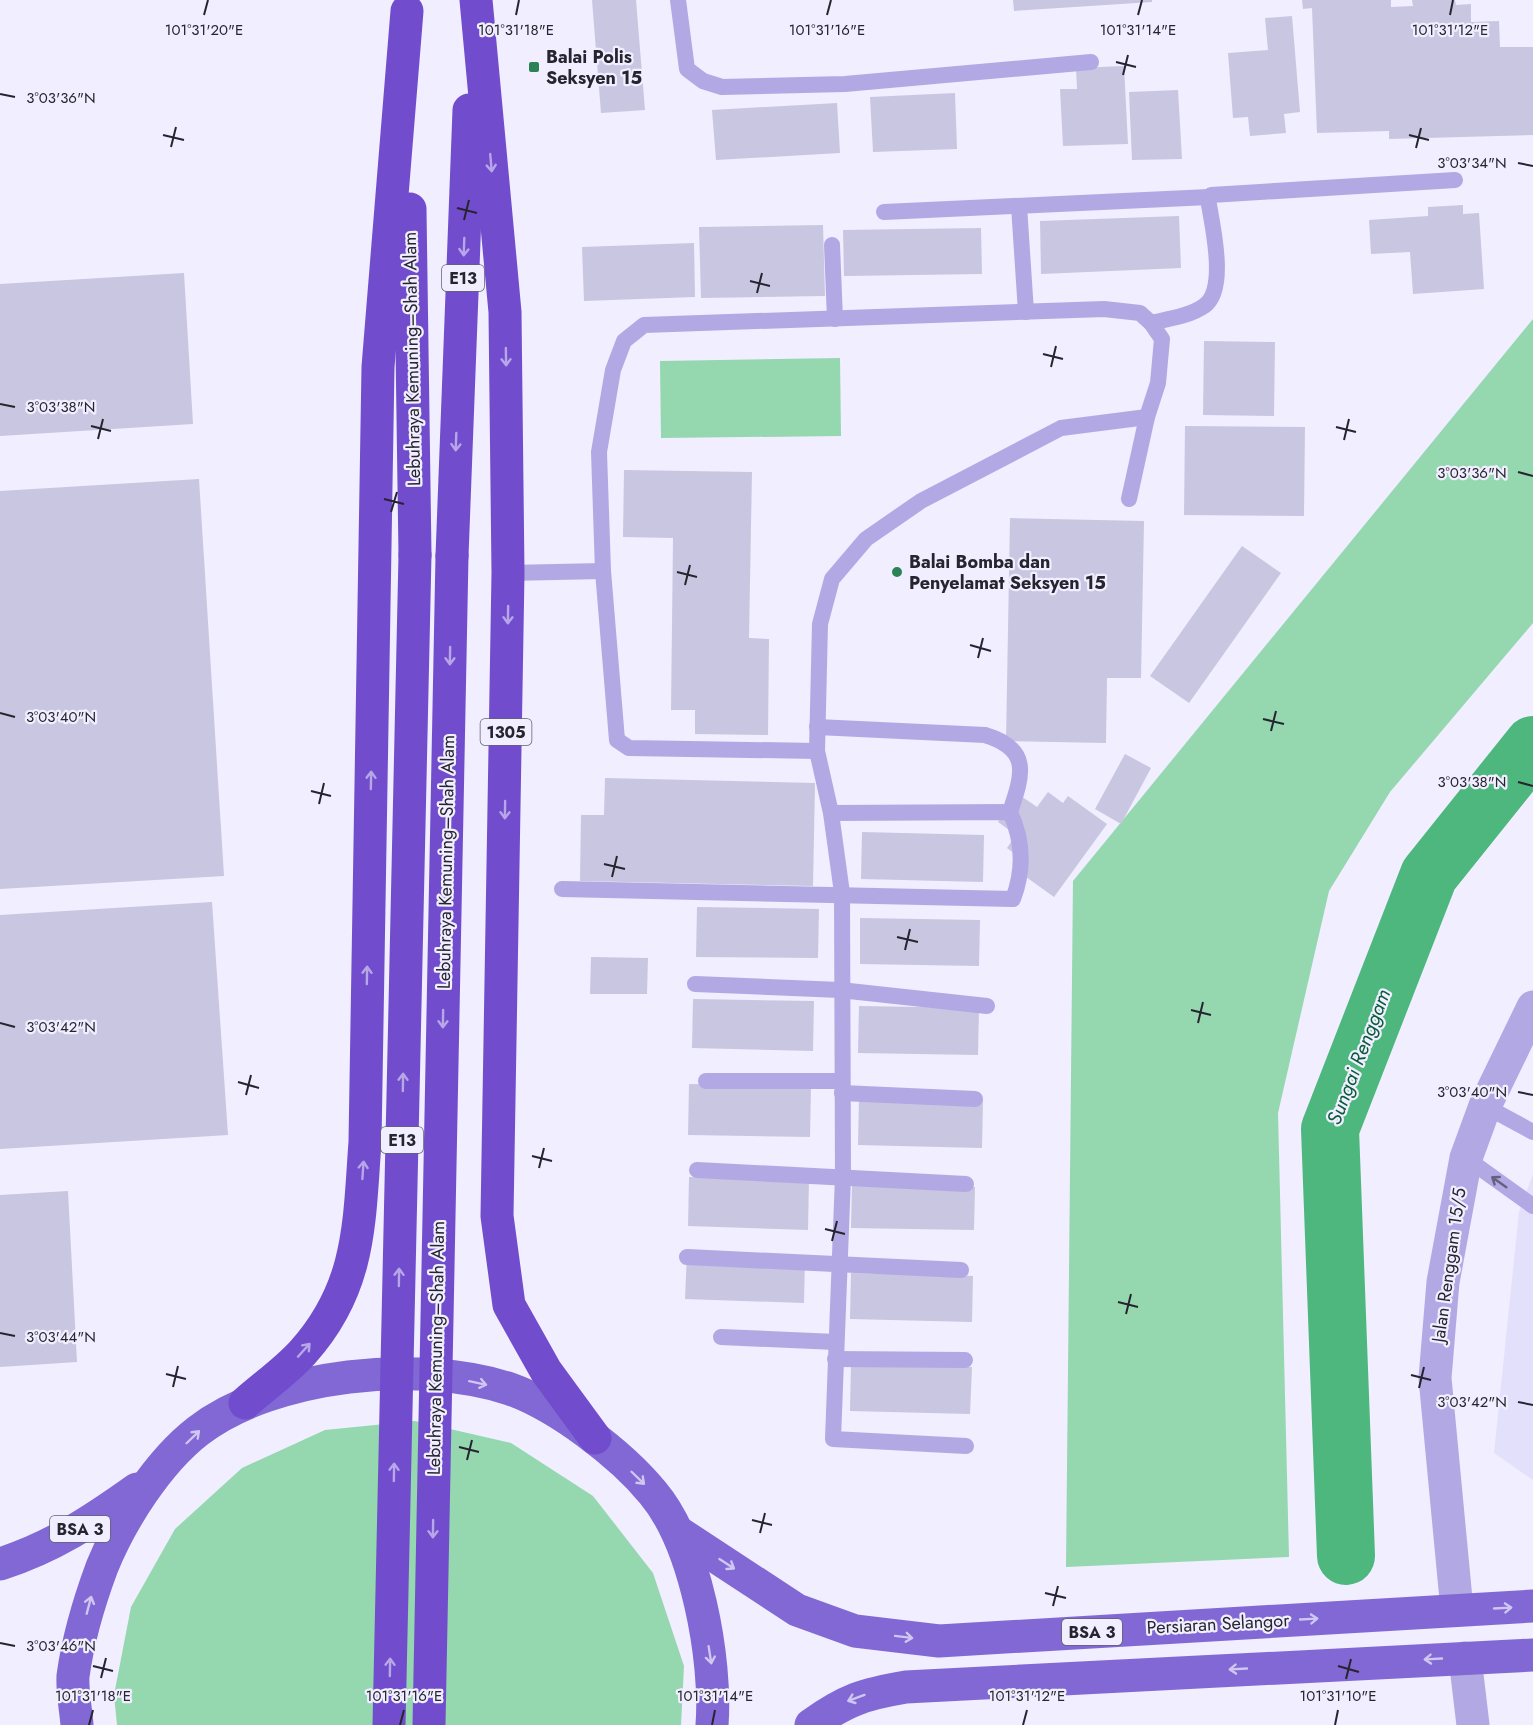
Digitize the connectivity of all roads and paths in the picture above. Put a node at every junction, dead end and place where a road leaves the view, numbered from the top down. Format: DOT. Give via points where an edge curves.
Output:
graph roads {
  1 [pos="475,0"];
  2 [pos="678,0"];
  3 [pos="407,6"];
  4 [pos="1091,62"];
  5 [pos="1455,180"];
  6 [pos="1209,197"];
  7 [pos="1019,206"];
  8 [pos="884,212"];
  9 [pos="832,245"];
  10 [pos="1026,312"];
  11 [pos="835,319"];
  12 [pos="1151,323"];
  13 [pos="1147,417"];
  14 [pos="1129,499"];
  15 [pos="603,571"];
  16 [pos="508,573"];
  17 [pos="818,727"];
  18 [pos="817,751"];
  19 [pos="1010,812"];
  20 [pos="831,813"];
  21 [pos="562,889"];
  22 [pos="842,894"];
  23 [pos="694,984"];
  24 [pos="840,990"];
  25 [pos="987,1006"];
  26 [pos="1533,1007"];
  27 [pos="706,1081"];
  28 [pos="842,1087"];
  29 [pos="975,1100"];
  30 [pos="1485,1106"];
  31 [pos="1533,1132"];
  32 [pos="1466,1158"];
  33 [pos="697,1170"];
  34 [pos="843,1176"];
  35 [pos="966,1184"];
  36 [pos="1533,1206"];
  37 [pos="687,1257"];
  38 [pos="839,1262"];
  39 [pos="961,1270"];
  40 [pos="722,1337"];
  41 [pos="836,1342"];
  42 [pos="835,1359"];
  43 [pos="964,1360"];
  44 [pos="245,1403"];
  45 [pos="595,1438"];
  46 [pos="966,1446"];
  47 [pos="152,1479"];
  48 [pos="678,1532"];
  49 [pos="0,1564"];
  50 [pos="1533,1606"];
  51 [pos="1457,1610"];
  52 [pos="1533,1655"];
  53 [pos="1465,1658"];
  54 [pos="77,1725"];
  55 [pos="389,1725"];
  56 [pos="429,1725"];
  57 [pos="712,1725"];
  58 [pos="811,1725"];
  59 [pos="1473,1725"];
  1 -- 16 [label="highway, 1305, one-way" via="505,312"];
  1 -- 56 [label="highway, Lebuhraya Kemuning–Shah Alam / E13, one-way, bridge" via="452,556"];
  2 -- 4 [label="lane" via="687,69 703,81 722,87 845,84"];
  44 -- 3 [label="highway, one-way" via="302,1353 328,1321 345,1287 358,1240 365,1142 378,366"];
  55 -- 3 [label="highway, Lebuhraya Kemuning–Shah Alam / E13, one-way, bridge" via="415,555"];
  5 -- 6 [label="lane"];
  6 -- 7 [label="lane"];
  6 -- 12 [label="lane" via="1217,276 1214,294 1206,305 1193,312"];
  7 -- 8 [label="lane"];
  7 -- 10 [label="lane"];
  9 -- 11 [label="lane"];
  10 -- 11 [label="lane"];
  10 -- 12 [label="lane" via="1104,309 1140,313"];
  11 -- 15 [label="lane" via="644,325 624,341 613,370 599,452"];
  12 -- 13 [label="lane" via="1162,339 1158,383"];
  13 -- 14 [label="lane"];
  13 -- 17 [label="lane" via="1061,428 921,501 866,539 832,579 820,624"];
  15 -- 16 [label="lane"];
  15 -- 18 [label="lane" via="617,740 622,745"];
  16 -- 45 [label="highway, 1305, one-way" via="496,1216 509,1305 546,1371"];
  17 -- 18 [label="lane"];
  17 -- 19 [label="lane" via="985,735 1004,740 1016,755 1022,778"];
  18 -- 20 [label="lane"];
  19 -- 20 [label="lane"];
  19 -- 22 [label="lane" via="1018,828 1021,878 1013,900"];
  20 -- 22 [label="lane"];
  21 -- 22 [label="lane"];
  22 -- 24 [label="lane"];
  23 -- 24 [label="lane"];
  24 -- 25 [label="lane"];
  24 -- 28 [label="lane"];
  26 -- 30 [label="street, Jalan Renggam 15/5"];
  27 -- 28 [label="lane"];
  28 -- 29 [label="lane"];
  28 -- 34 [label="lane"];
  30 -- 31 [label="lane"];
  30 -- 32 [label="street, Jalan Renggam 15/5"];
  36 -- 32 [label="lane, one-way"];
  32 -- 51 [label="street, Jalan Renggam 15/5" via="1443,1282 1435,1378"];
  33 -- 34 [label="lane"];
  34 -- 35 [label="lane"];
  34 -- 38 [label="lane"];
  37 -- 38 [label="lane"];
  38 -- 39 [label="lane"];
  38 -- 41 [label="lane"];
  40 -- 41 [label="lane"];
  41 -- 42 [label="lane"];
  42 -- 43 [label="lane"];
  42 -- 46 [label="lane" via="833,1439"];
  44 -- 45 [label="main road, one-way" via="318,1382 372,1373 447,1376 510,1390 552,1410"];
  47 -- 44 [label="main road, one-way" via="197,1431"];
  45 -- 48 [label="main road, one-way" via="653,1493"];
  47 -- 49 [label="main road, BSA 3" via="82,1529 29,1555"];
  54 -- 47 [label="main road, one-way" via="73,1679 89,1602 113,1539"];
  48 -- 51 [label="main road, Persiaran Selangor / BSA 3, one-way" via="797,1610 855,1631 939,1641"];
  48 -- 57 [label="main road, one-way" via="704,1621 711,1665"];
  51 -- 50 [label="main road, Persiaran Selangor / BSA 3, one-way"];
  52 -- 53 [label="main road"];
  53 -- 58 [label="main road, one-way" via="906,1687 840,1704"];
  53 -- 59 [label="street"];
}
